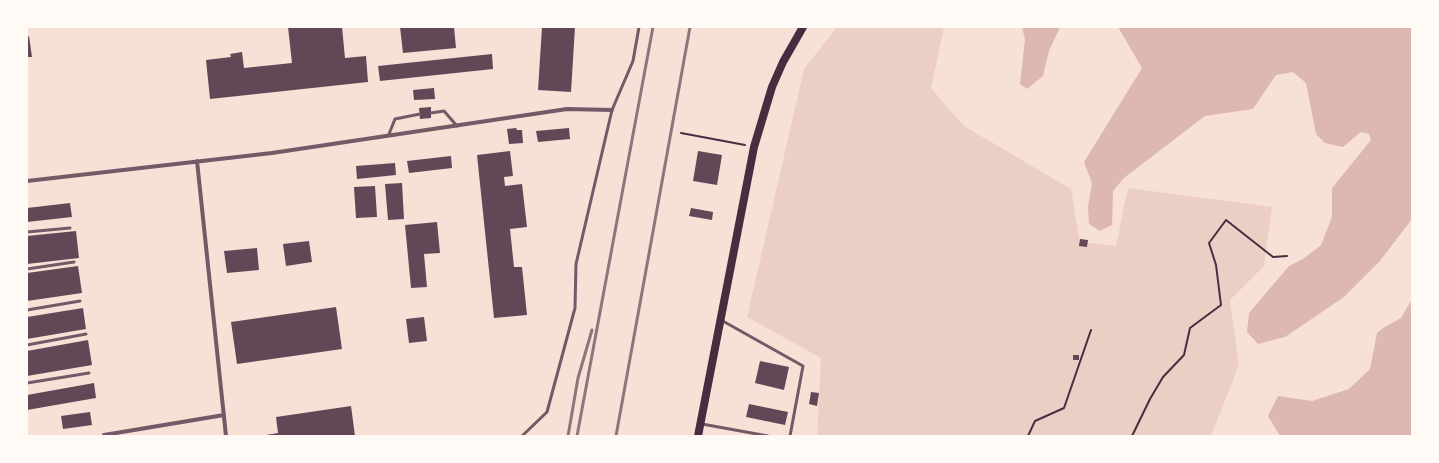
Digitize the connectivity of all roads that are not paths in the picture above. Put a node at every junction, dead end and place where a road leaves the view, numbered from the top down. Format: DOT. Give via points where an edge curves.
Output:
graph roads {
  1 [pos="640,27"];
  2 [pos="803,27"];
  3 [pos="612,110"];
  4 [pos="431,113"];
  5 [pos="420,114"];
  6 [pos="457,126"];
  7 [pos="389,134"];
  8 [pos="197,161"];
  9 [pos="27,181"];
  10 [pos="70,228"];
  11 [pos="27,232"];
  12 [pos="74,262"];
  13 [pos="27,269"];
  14 [pos="80,301"];
  15 [pos="27,310"];
  16 [pos="720,320"];
  17 [pos="86,334"];
  18 [pos="27,345"];
  19 [pos="89,373"];
  20 [pos="27,383"];
  21 [pos="224,415"];
  22 [pos="700,424"];
  23 [pos="105,436"];
  24 [pos="226,436"];
  25 [pos="522,436"];
  26 [pos="698,436"];
  27 [pos="768,436"];
  28 [pos="790,436"];
  1 -- 3 [label="lane" via="633,62"];
  2 -- 16 [label="main road" via="772,87 754,147"];
  3 -- 6 [label="street" via="567,109"];
  3 -- 25 [label="lane" via="576,264 575,308 549,405 547,412"];
  4 -- 6 [label="lane" via="444,111"];
  5 -- 7 [label="lane" via="395,118"];
  6 -- 7 [label="street"];
  7 -- 8 [label="street" via="272,153"];
  8 -- 9 [label="street"];
  8 -- 21 [label="street"];
  10 -- 11 [label="lane"];
  12 -- 13 [label="lane"];
  14 -- 15 [label="lane"];
  16 -- 22 [label="main road"];
  16 -- 28 [label="lane" via="804,366"];
  17 -- 18 [label="lane"];
  19 -- 20 [label="lane"];
  21 -- 23 [label="street"];
  21 -- 24 [label="street"];
  22 -- 26 [label="main road"];
  22 -- 27 [label="lane"];
}
